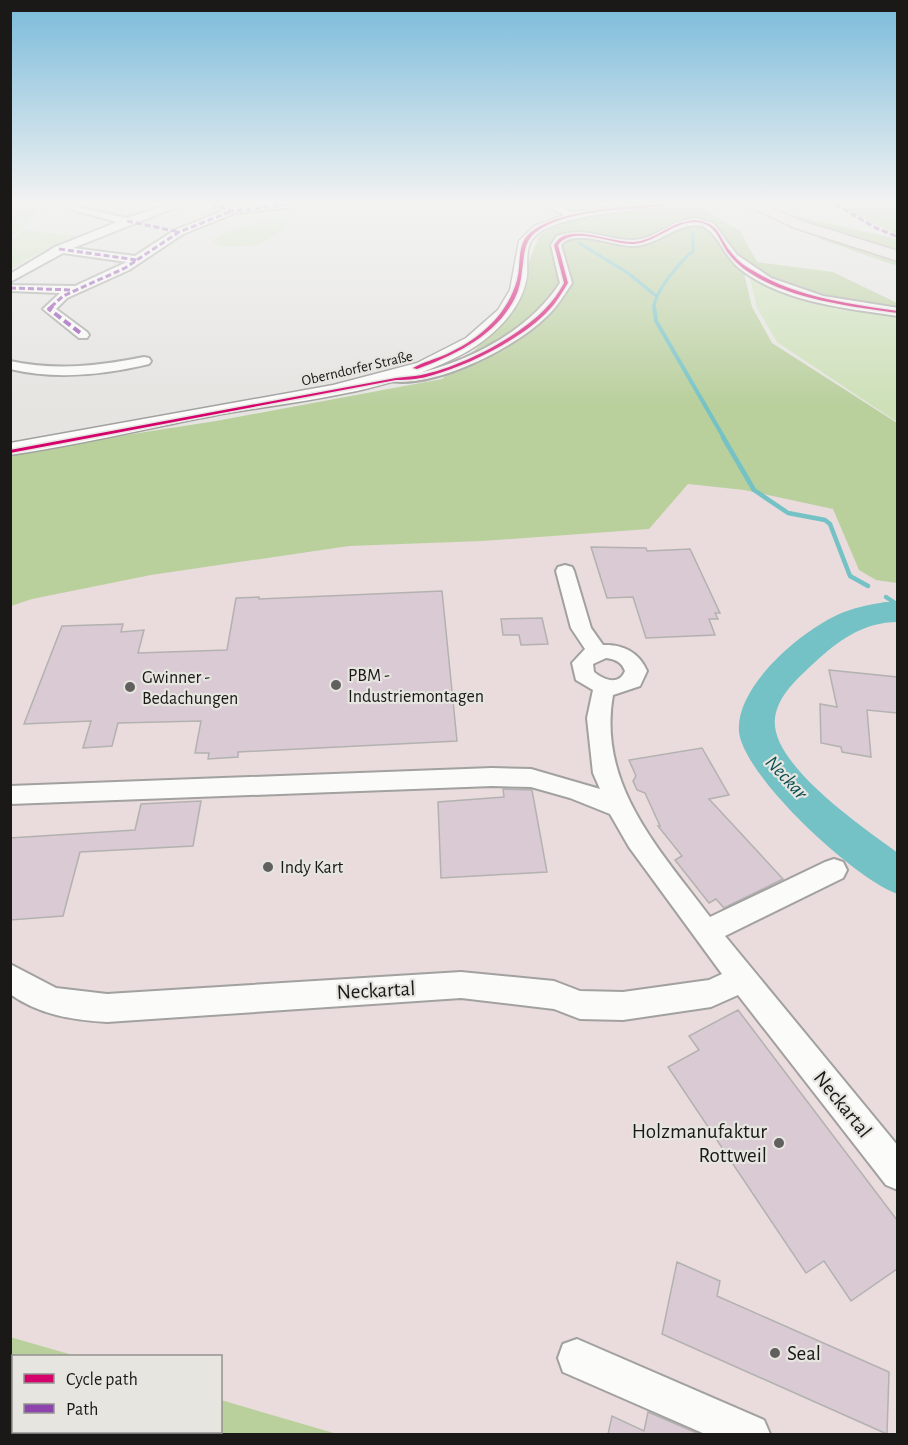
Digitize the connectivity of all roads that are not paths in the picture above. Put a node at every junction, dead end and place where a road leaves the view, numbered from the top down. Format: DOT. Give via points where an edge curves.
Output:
graph roads {
  1 [pos="117,271"];
  2 [pos="520,271"];
  3 [pos="563,271"];
  4 [pos="753,271"];
  5 [pos="10,288"];
  6 [pos="79,290"];
  7 [pos="897,312"];
  8 [pos="83,335"];
  9 [pos="144,361"];
  10 [pos="10,365"];
  11 [pos="390,377"];
  12 [pos="10,448"];
  13 [pos="565,571"];
  14 [pos="597,652"];
  15 [pos="604,687"];
  16 [pos="10,795"];
  17 [pos="619,807"];
  18 [pos="834,870"];
  19 [pos="705,932"];
  20 [pos="10,977"];
  21 [pos="743,979"];
  22 [pos="897,1173"];
  23 [pos="577,1358"];
  24 [pos="750,1434"];
  1 -- 6 [label="street"];
  2 -- 11 [label="street, Oberndorfer Straße" via="506,309 482,334 448,356"];
  3 -- 11 [label="street" via="566,283 541,316 490,348 447,369 404,380"];
  4 -- 7 [label="street" via="808,295"];
  5 -- 6 [label="street"];
  6 -- 8 [label="street" via="63,296 50,309"];
  9 -- 10 [label="street" via="79,370"];
  11 -- 12 [label="street, Oberndorfer Straße"];
  13 -- 14 [label="street" via="581,628"];
  14 -- 15 [label="street" via="585,658 582,669 589,680"];
  14 -- 15 [label="street" via="623,655 636,671 627,684"];
  15 -- 17 [label="street, Neckartal" via="599,738 605,773"];
  16 -- 17 [label="street" via="492,777 531,778"];
  17 -- 19 [label="street, Neckartal" via="660,873"];
  18 -- 19 [label="street"];
  19 -- 21 [label="street, Neckartal"];
  20 -- 21 [label="street, Neckartal" via="33,995 66,1006 107,1008 461,985 554,995 580,1005 623,1006 711,993"];
  21 -- 22 [label="street, Neckartal"];
  23 -- 24 [label="street"];
}
